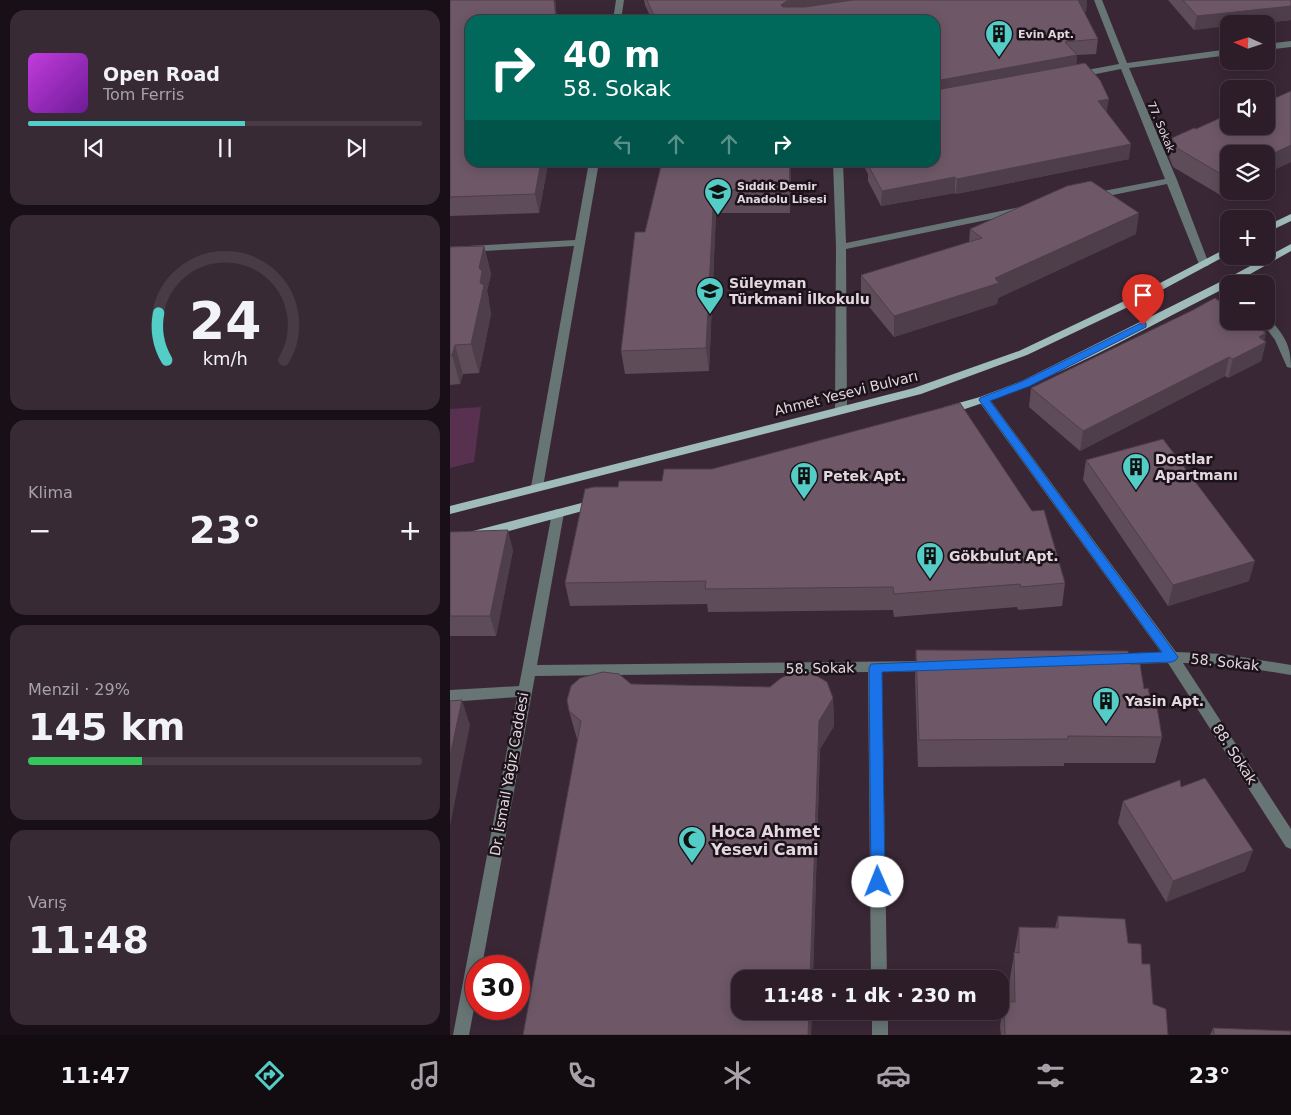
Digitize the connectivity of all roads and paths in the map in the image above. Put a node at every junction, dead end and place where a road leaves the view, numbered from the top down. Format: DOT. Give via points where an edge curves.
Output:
graph roads {
  1 [pos="620,0"];
  2 [pos="1098,0"];
  3 [pos="618,15"];
  4 [pos="1291,44"];
  5 [pos="1275,45"];
  6 [pos="1220,53"];
  7 [pos="1123,66"];
  8 [pos="1066,76"];
  9 [pos="593,167"];
  10 [pos="838,167"];
  11 [pos="1172,180"];
  12 [pos="1086,197"];
  13 [pos="1029,208"];
  14 [pos="1291,217"];
  15 [pos="1275,225"];
  16 [pos="578,243"];
  17 [pos="1291,246"];
  18 [pos="841,247"];
  19 [pos="450,250"];
  20 [pos="1220,255"];
  21 [pos="1204,264"];
  22 [pos="1244,275"];
  23 [pos="1220,288"];
  24 [pos="1273,330"];
  25 [pos="1291,364"];
  26 [pos="984,400"];
  27 [pos="841,410"];
  28 [pos="939,413"];
  29 [pos="537,487"];
  30 [pos="606,500"];
  31 [pos="450,510"];
  32 [pos="558,513"];
  33 [pos="450,542"];
  34 [pos="1172,657"];
  35 [pos="1095,660"];
  36 [pos="942,665"];
  37 [pos="876,668"];
  38 [pos="1291,670"];
  39 [pos="528,671"];
  40 [pos="524,691"];
  41 [pos="450,696"];
  42 [pos="1291,842"];
  43 [pos="879,970"];
  44 [pos="880,1020"];
  45 [pos="461,1035"];
  46 [pos="880,1035"];
  1 -- 3 [label="street"];
  2 -- 7 [label="street, 77. Sokak"];
  4 -- 5 [label="street"];
  6 -- 7 [label="street"];
  7 -- 8 [label="street"];
  7 -- 11 [label="street, 77. Sokak"];
  9 -- 16 [label="street"];
  10 -- 18 [label="street"];
  11 -- 12 [label="street"];
  11 -- 21 [label="street, 77. Sokak"];
  13 -- 18 [label="street"];
  14 -- 15 [label="main road"];
  16 -- 19 [label="street"];
  16 -- 29 [label="street"];
  17 -- 22 [label="main road"];
  18 -- 27 [label="street"];
  20 -- 21 [label="main road, Ahmet Yesevi Bulvarı"];
  21 -- 27 [label="main road, Ahmet Yesevi Bulvarı" via="1023,353 917,391"];
  23 -- 26 [label="main road" via="1026,384"];
  24 -- 25 [label="street"];
  26 -- 28 [label="main road"];
  26 -- 34 [label="street, 88. Sokak"];
  27 -- 29 [label="main road, Ahmet Yesevi Bulvarı"];
  29 -- 31 [label="main road, Ahmet Yesevi Bulvarı"];
  30 -- 32 [label="main road"];
  32 -- 33 [label="main road"];
  32 -- 39 [label="street, Dr. İsmail Yağız Caddesi"];
  34 -- 35 [label="street, 58. Sokak"];
  34 -- 38 [label="street, 58. Sokak" via="1223,659"];
  34 -- 42 [label="street, 88. Sokak"];
  36 -- 37 [label="street, 58. Sokak"];
  37 -- 39 [label="street, 58. Sokak"];
  37 -- 43 [label="street"];
  39 -- 40 [label="street, Dr. İsmail Yağız Caddesi"];
  40 -- 41 [label="street"];
  40 -- 45 [label="street, Dr. İsmail Yağız Caddesi"];
  44 -- 46 [label="street"];
}
